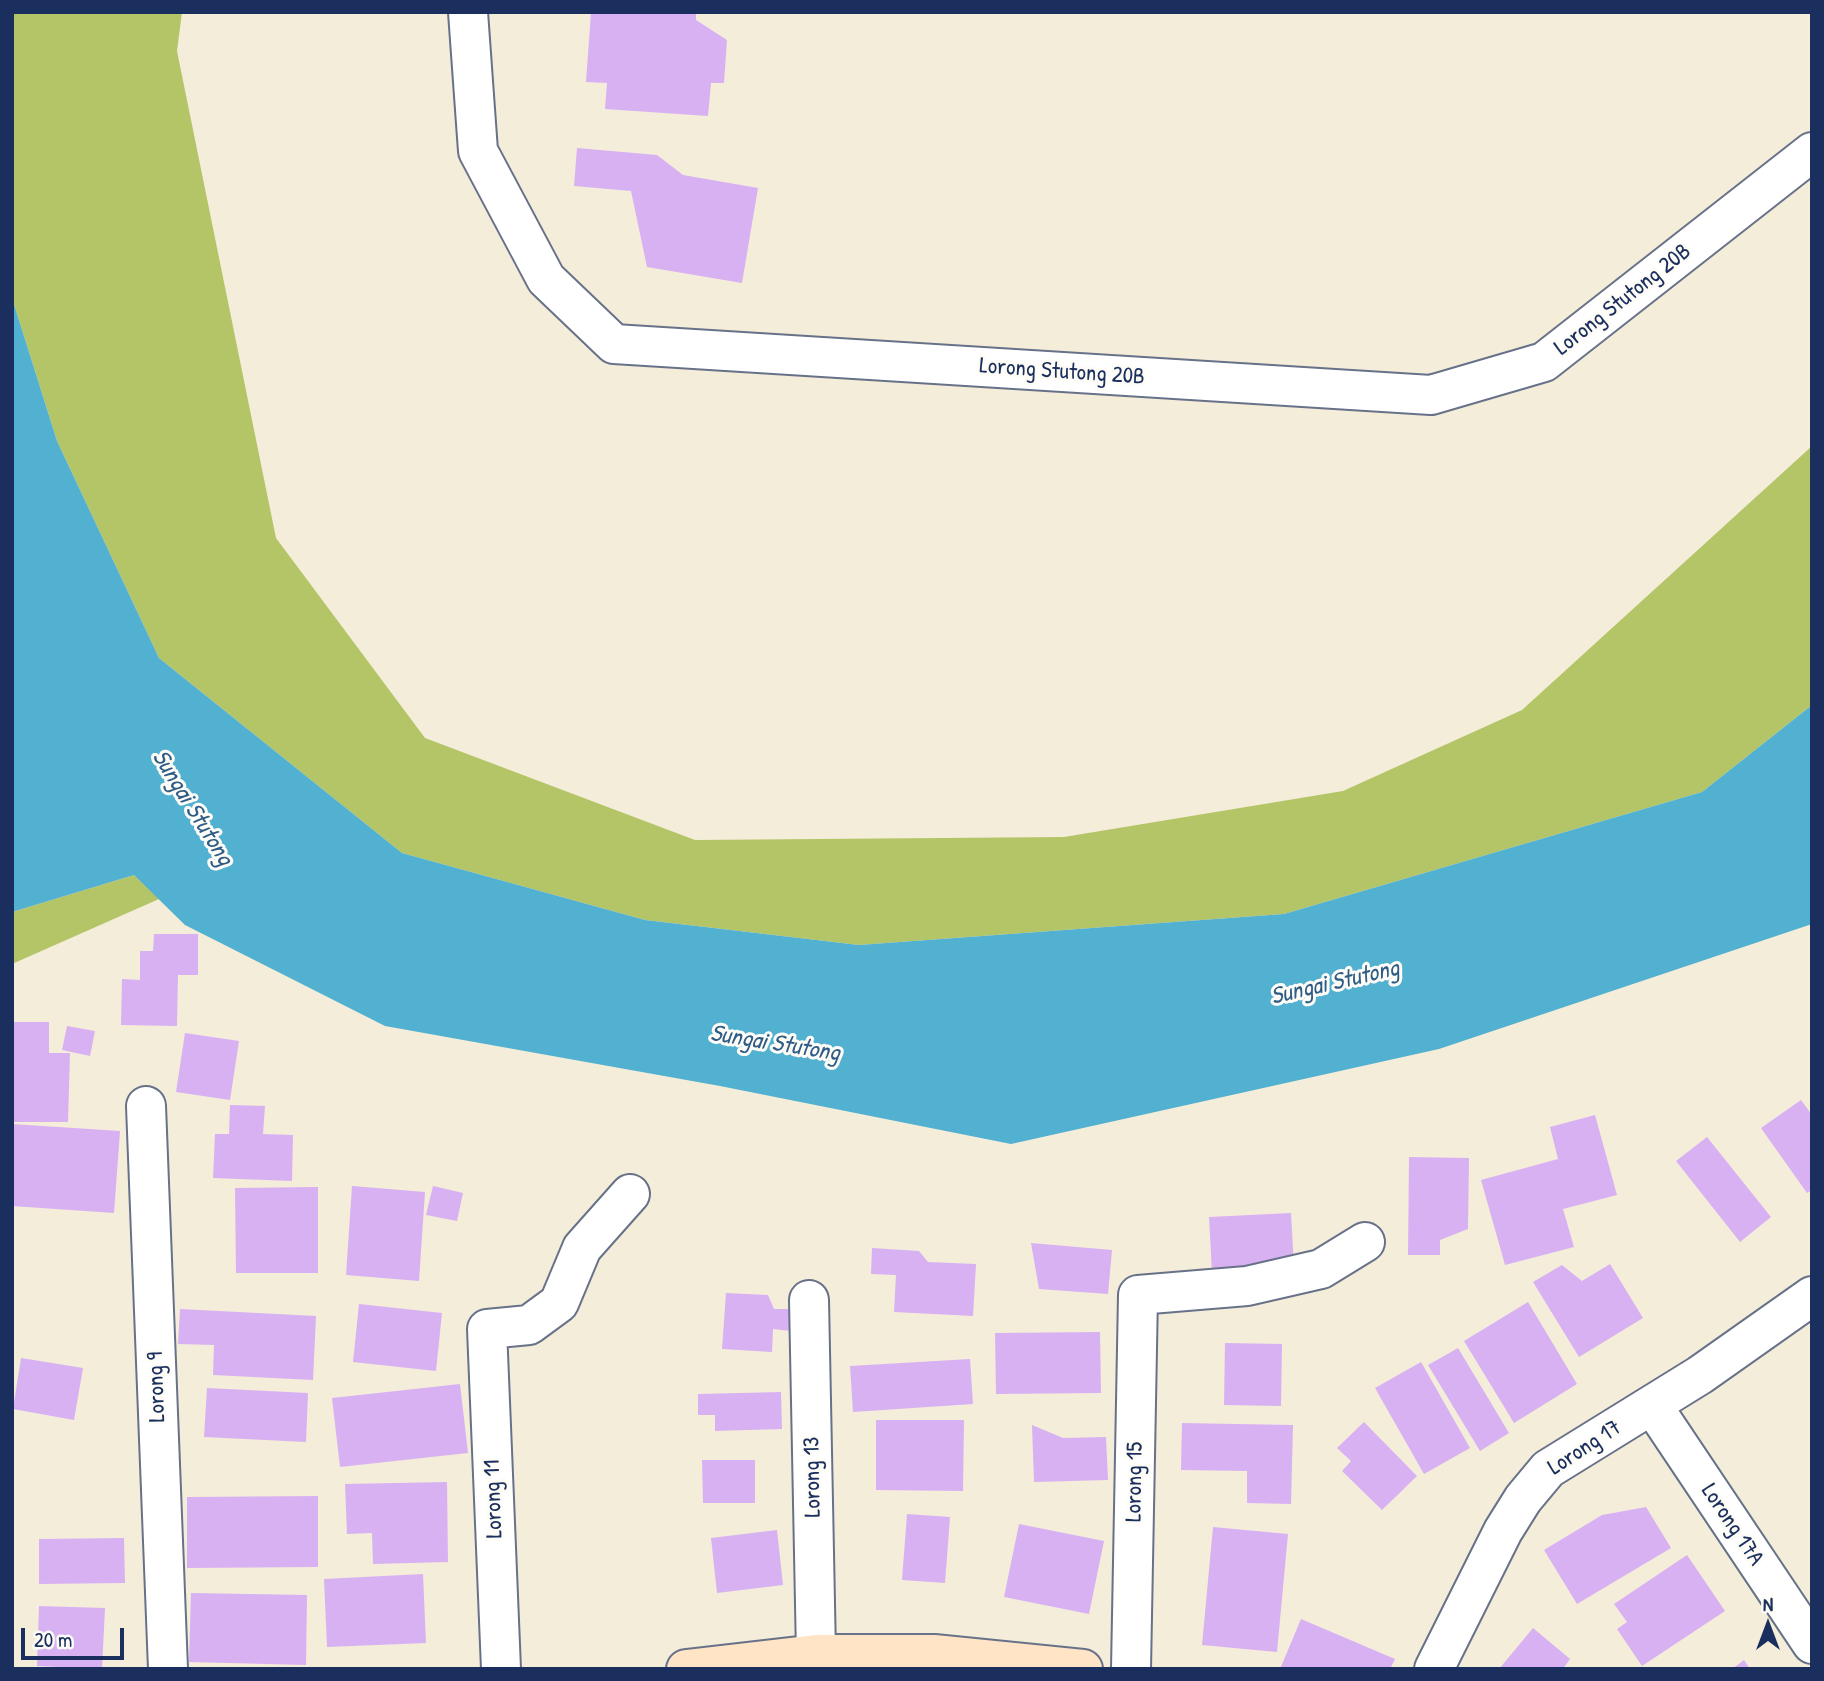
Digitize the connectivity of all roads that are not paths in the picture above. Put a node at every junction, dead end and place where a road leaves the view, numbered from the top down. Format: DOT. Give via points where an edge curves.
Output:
graph roads {
  1 [pos="468,12"];
  2 [pos="1812,152"];
  3 [pos="146,1106"];
  4 [pos="630,1194"];
  5 [pos="1365,1242"];
  6 [pos="1812,1296"];
  7 [pos="809,1300"];
  8 [pos="1652,1405"];
  9 [pos="1812,1644"];
  10 [pos="816,1654"];
  11 [pos="169,1669"];
  12 [pos="501,1669"];
  13 [pos="686,1669"];
  14 [pos="1083,1669"];
  15 [pos="1131,1669"];
  16 [pos="1434,1669"];
  1 -- 2 [label="street, Lorong Stutong 20B" via="478,151 546,279 614,344 1431,395 1544,362"];
  3 -- 11 [label="street, Lorong 9"];
  4 -- 12 [label="street, Lorong 11" via="582,1248 559,1303 529,1325 487,1329"];
  5 -- 15 [label="street, Lorong 15" via="1321,1269 1247,1286 1138,1295"];
  6 -- 8 [label="street, Lorong 17"];
  7 -- 10 [label="street, Lorong 13"];
  8 -- 9 [label="street, Lorong 17A"];
  8 -- 16 [label="street, Lorong 17" via="1548,1469 1523,1499"];
  10 -- 13 [label="street"];
  10 -- 14 [label="street" via="934,1654"];
}
